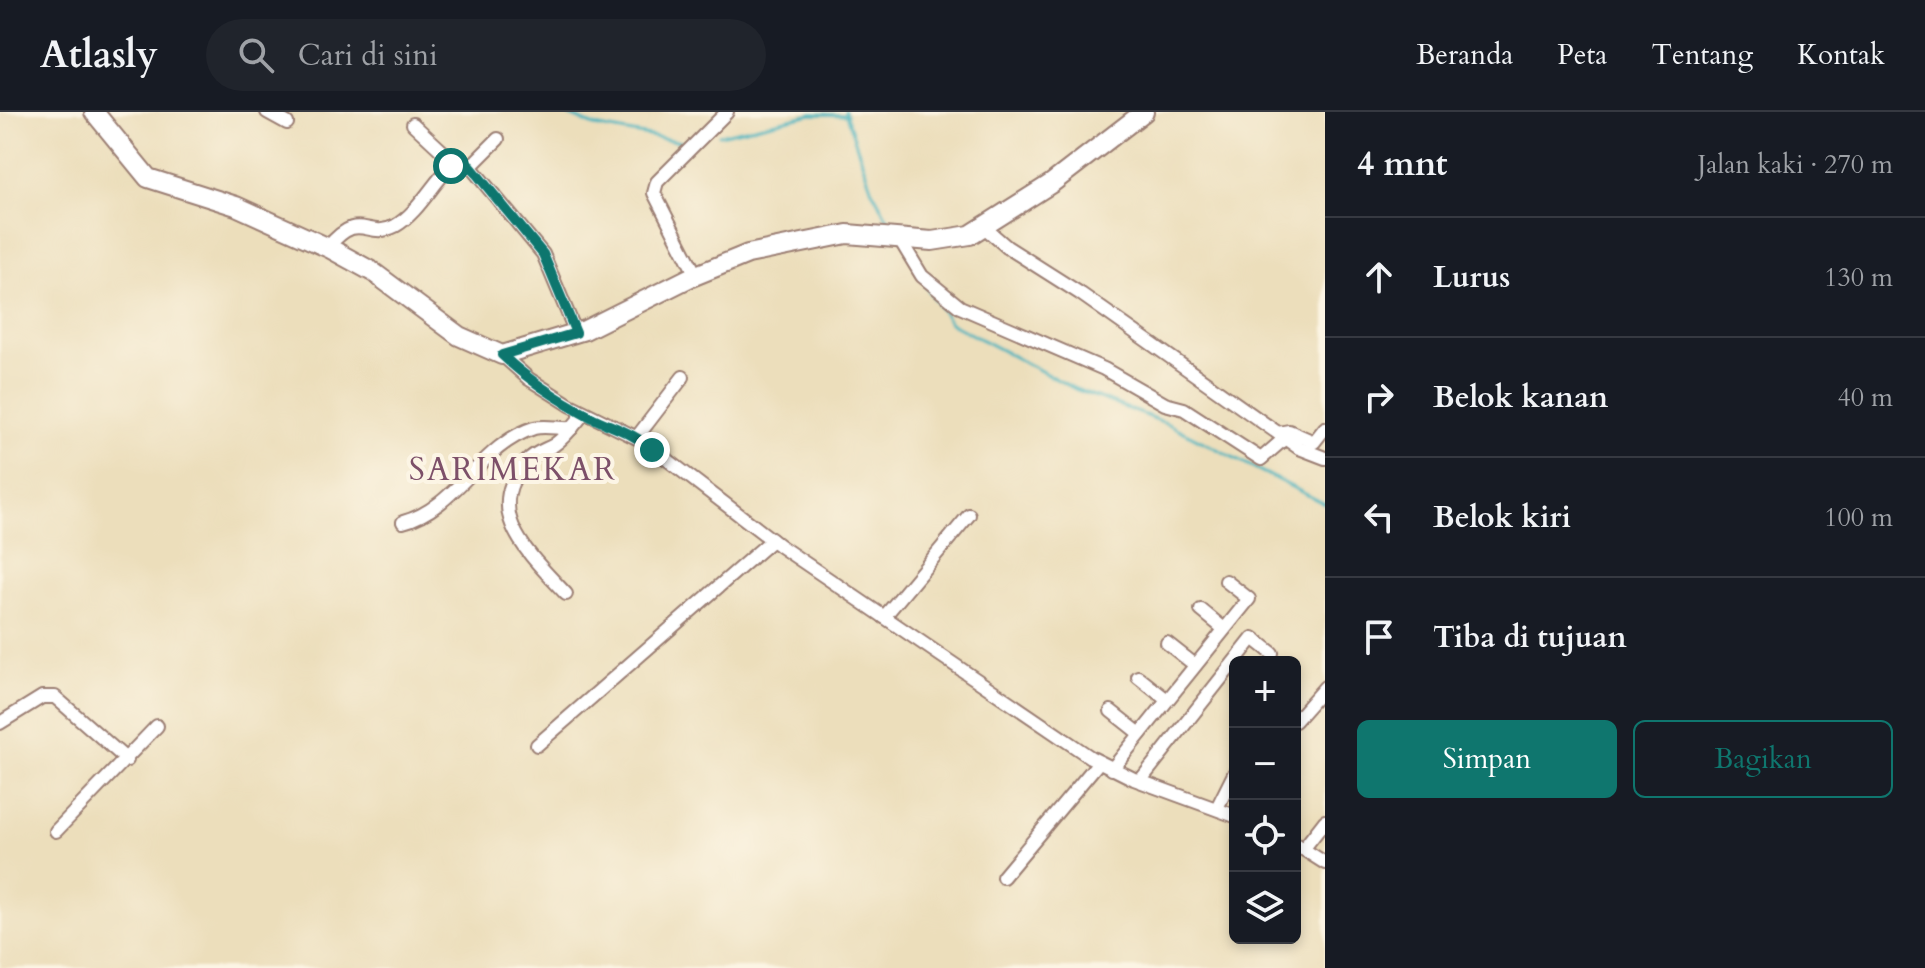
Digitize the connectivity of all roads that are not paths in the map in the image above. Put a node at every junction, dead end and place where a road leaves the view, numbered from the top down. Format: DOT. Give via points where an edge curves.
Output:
graph roads {
  1 [pos="94,112"];
  2 [pos="267,112"];
  3 [pos="727,112"];
  4 [pos="1144,112"];
  5 [pos="287,123"];
  6 [pos="413,124"];
  7 [pos="498,139"];
  8 [pos="456,164"];
  9 [pos="470,166"];
  10 [pos="984,227"];
  11 [pos="899,238"];
  12 [pos="328,247"];
  13 [pos="696,275"];
  14 [pos="576,333"];
  15 [pos="502,355"];
  16 [pos="683,377"];
  17 [pos="584,413"];
  18 [pos="572,428"];
  19 [pos="1325,428"];
  20 [pos="1281,435"];
  21 [pos="637,437"];
  22 [pos="1325,458"];
  23 [pos="969,515"];
  24 [pos="403,522"];
  25 [pos="772,540"];
  26 [pos="1226,581"];
  27 [pos="566,594"];
  28 [pos="1201,610"];
  29 [pos="884,617"];
  30 [pos="1224,629"];
  31 [pos="1167,643"];
  32 [pos="1272,653"];
  33 [pos="1195,665"];
  34 [pos="1138,677"];
  35 [pos="1325,687"];
  36 [pos="1167,700"];
  37 [pos="1111,711"];
  38 [pos="1301,714"];
  39 [pos="0,723"];
  40 [pos="157,726"];
  41 [pos="1140,734"];
  42 [pos="537,745"];
  43 [pos="127,760"];
  44 [pos="1099,762"];
  45 [pos="1112,769"];
  46 [pos="1140,781"];
  47 [pos="1229,784"];
  48 [pos="1217,808"];
  49 [pos="1229,813"];
  50 [pos="1325,821"];
  51 [pos="56,831"];
  52 [pos="1301,844"];
  53 [pos="1301,847"];
  54 [pos="1325,863"];
  55 [pos="1003,877"];
  1 -- 12 [label="street" via="148,178 236,206"];
  2 -- 5 [label="street"];
  3 -- 13 [label="street" via="657,182 654,193"];
  4 -- 10 [label="street"];
  6 -- 8 [label="street"];
  7 -- 9 [label="street"];
  8 -- 9 [label="street"];
  8 -- 12 [label="street" via="396,225 382,231 355,226"];
  9 -- 14 [label="street" via="543,254"];
  10 -- 11 [label="street" via="954,239"];
  10 -- 20 [label="street"];
  11 -- 13 [label="street" via="821,238 748,254"];
  11 -- 20 [label="street" via="922,276 960,307 1184,409 1261,459"];
  12 -- 15 [label="street" via="373,272 459,336"];
  13 -- 14 [label="street"];
  14 -- 15 [label="street"];
  15 -- 17 [label="street" via="529,379"];
  16 -- 21 [label="street"];
  17 -- 18 [label="street"];
  17 -- 21 [label="street"];
  18 -- 24 [label="street" via="540,427 518,435 434,509"];
  18 -- 27 [label="street" via="526,461 507,509 522,544"];
  19 -- 20 [label="street" via="1314,442 1289,431"];
  20 -- 22 [label="street"];
  21 -- 25 [label="street"];
  23 -- 29 [label="street"];
  25 -- 29 [label="street"];
  25 -- 42 [label="street"];
  26 -- 30 [label="street" via="1249,599"];
  28 -- 30 [label="street"];
  29 -- 44 [label="street"];
  30 -- 33 [label="street"];
  31 -- 33 [label="street"];
  32 -- 46 [label="street" via="1253,638"];
  33 -- 36 [label="street"];
  34 -- 36 [label="street"];
  35 -- 38 [label="street"];
  36 -- 41 [label="street"];
  37 -- 41 [label="street"];
  39 -- 43 [label="street" via="42,697 55,697"];
  40 -- 43 [label="street"];
  41 -- 45 [label="street"];
  43 -- 51 [label="street"];
  44 -- 45 [label="street"];
  44 -- 55 [label="street"];
  45 -- 46 [label="street"];
  46 -- 48 [label="street"];
  47 -- 48 [label="street"];
  48 -- 49 [label="street"];
  50 -- 52 [label="street"];
  53 -- 54 [label="street"];
}
